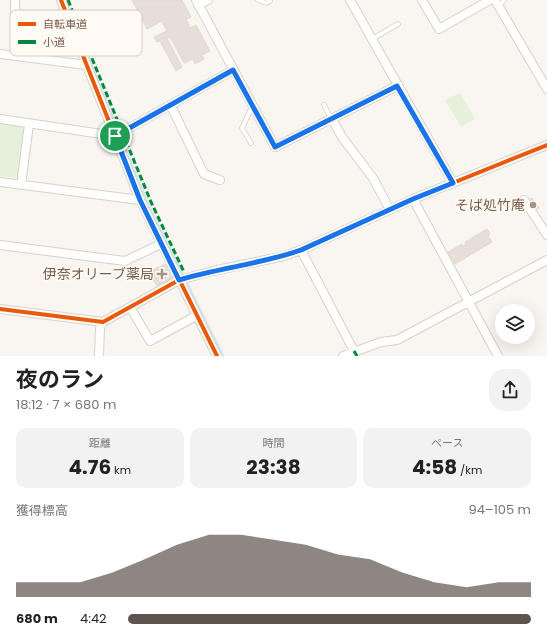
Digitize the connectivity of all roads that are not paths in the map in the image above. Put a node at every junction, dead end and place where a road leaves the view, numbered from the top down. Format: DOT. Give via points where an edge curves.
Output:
graph roads {
  1 [pos="15,0"];
  2 [pos="61,0"];
  3 [pos="208,0"];
  4 [pos="258,0"];
  5 [pos="350,0"];
  6 [pos="422,0"];
  7 [pos="490,0"];
  8 [pos="270,1"];
  9 [pos="197,2"];
  10 [pos="499,2"];
  11 [pos="15,10"];
  12 [pos="65,10"];
  13 [pos="398,24"];
  14 [pos="372,40"];
  15 [pos="0,54"];
  16 [pos="10,55"];
  17 [pos="16,56"];
  18 [pos="83,56"];
  19 [pos="86,65"];
  20 [pos="233,70"];
  21 [pos="397,86"];
  22 [pos="547,89"];
  23 [pos="324,105"];
  24 [pos="171,106"];
  25 [pos="254,108"];
  26 [pos="0,119"];
  27 [pos="332,119"];
  28 [pos="30,124"];
  29 [pos="115,136"];
  30 [pos="251,143"];
  31 [pos="547,144"];
  32 [pos="220,180"];
  33 [pos="0,182"];
  34 [pos="453,183"];
  35 [pos="21,185"];
  36 [pos="413,199"];
  37 [pos="140,200"];
  38 [pos="524,200"];
  39 [pos="390,210"];
  40 [pos="547,235"];
  41 [pos="161,244"];
  42 [pos="0,245"];
  43 [pos="301,250"];
  44 [pos="547,260"];
  45 [pos="179,280"];
  46 [pos="469,302"];
  47 [pos="130,307"];
  48 [pos="0,309"];
  49 [pos="196,316"];
  50 [pos="103,322"];
  51 [pos="354,351"];
  52 [pos="99,356"];
  53 [pos="217,356"];
  54 [pos="343,356"];
  55 [pos="498,356"];
  1 -- 11 [label="street"];
  2 -- 12 [label="street"];
  3 -- 9 [label="street"];
  4 -- 8 [label="lane" via="266,3"];
  5 -- 14 [label="street"];
  6 -- 7 [label="street" via="439,29"];
  9 -- 20 [label="street"];
  10 -- 22 [label="street"];
  13 -- 14 [label="lane"];
  14 -- 21 [label="street"];
  15 -- 16 [label="street"];
  17 -- 19 [label="street"];
  18 -- 19 [label="street"];
  19 -- 29 [label="street"];
  20 -- 24 [label="street"];
  20 -- 25 [label="street"];
  21 -- 27 [label="street"];
  21 -- 34 [label="street"];
  23 -- 27 [label="lane"];
  24 -- 29 [label="street"];
  24 -- 32 [label="street" via="204,174"];
  25 -- 27 [label="street" via="275,147"];
  25 -- 30 [label="lane" via="242,128"];
  26 -- 28 [label="street"];
  27 -- 39 [label="street" via="342,137 373,178"];
  28 -- 29 [label="street"];
  28 -- 35 [label="street"];
  29 -- 37 [label="street"];
  31 -- 34 [label="street"];
  33 -- 35 [label="street"];
  34 -- 36 [label="street"];
  35 -- 37 [label="street"];
  36 -- 39 [label="street"];
  36 -- 46 [label="street"];
  37 -- 41 [label="street"];
  38 -- 40 [label="street"];
  39 -- 43 [label="street"];
  41 -- 42 [label="street" via="125,261"];
  41 -- 45 [label="street"];
  43 -- 45 [label="street"];
  43 -- 51 [label="street"];
  44 -- 46 [label="street"];
  45 -- 47 [label="street"];
  45 -- 49 [label="street"];
  46 -- 51 [label="street" via="397,340 381,342"];
  46 -- 55 [label="street"];
  47 -- 49 [label="street" via="150,341"];
  47 -- 50 [label="street"];
  48 -- 50 [label="street"];
  49 -- 53 [label="street"];
  50 -- 52 [label="street" via="100,328"];
  51 -- 54 [label="street"];
}
